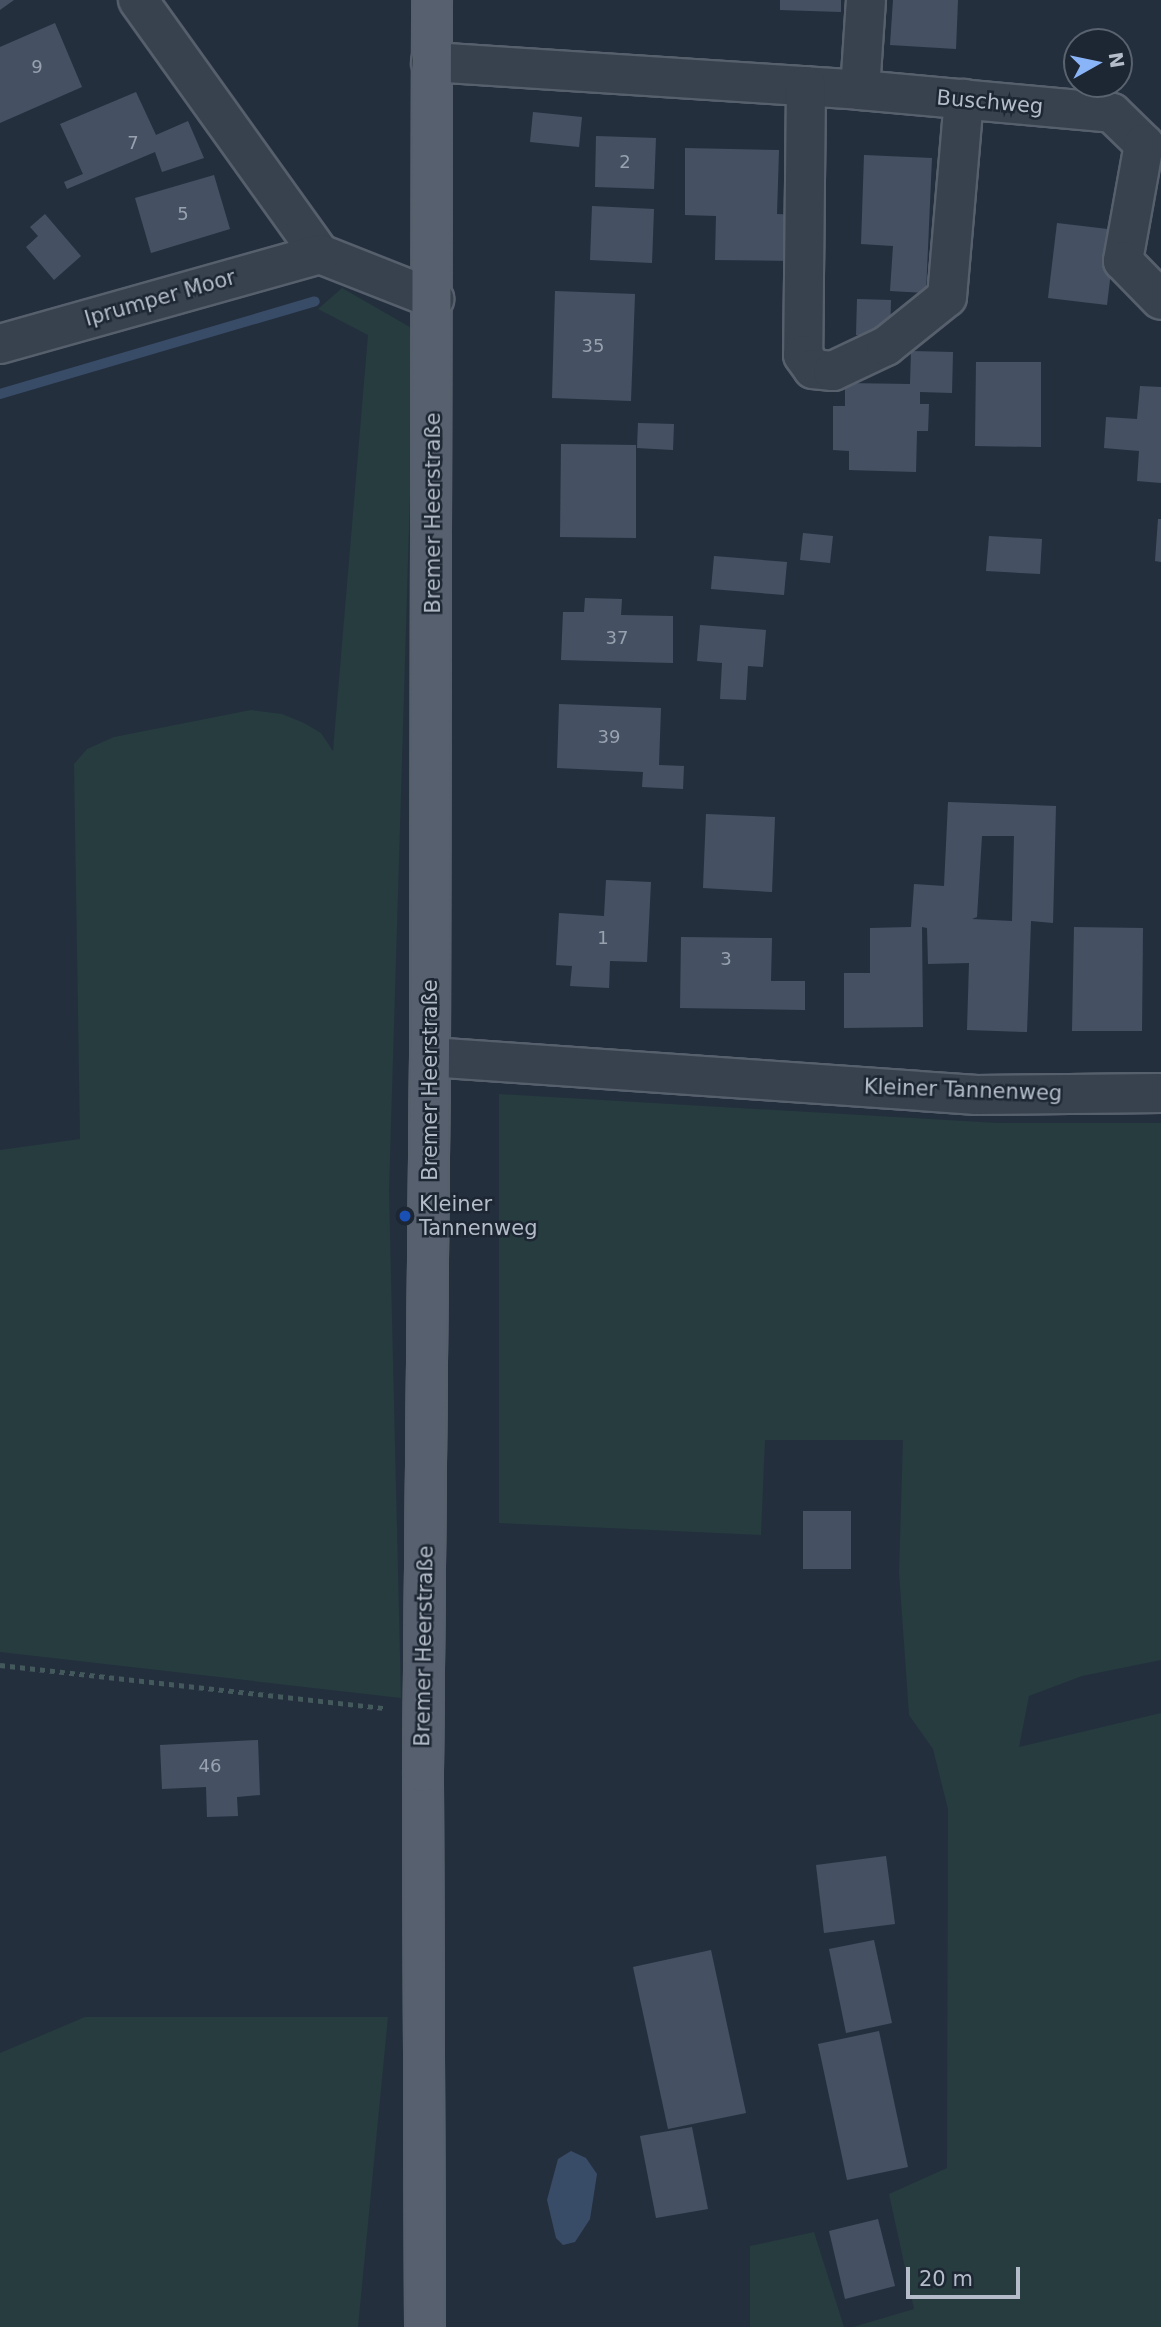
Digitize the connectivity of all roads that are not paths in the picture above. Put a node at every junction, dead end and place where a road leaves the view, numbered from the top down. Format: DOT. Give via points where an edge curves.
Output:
graph roads {
  1 [pos="138,0"];
  2 [pos="432,0"];
  3 [pos="866,0"];
  4 [pos="431,62"];
  5 [pos="806,86"];
  6 [pos="860,90"];
  7 [pos="964,99"];
  8 [pos="320,254"];
  9 [pos="434,299"];
  10 [pos="1161,300"];
  11 [pos="0,344"];
  12 [pos="430,1057"];
  13 [pos="1161,1093"];
  14 [pos="425,2327"];
  1 -- 8 [label="street"];
  2 -- 4 [label="main road, Bremer Heerstraße"];
  3 -- 6 [label="street"];
  4 -- 5 [label="street, Buschweg"];
  4 -- 9 [label="main road, Bremer Heerstraße"];
  5 -- 6 [label="street, Buschweg"];
  5 -- 7 [label="street" via="803,355 813,369 834,371 886,346 947,297"];
  6 -- 7 [label="street, Buschweg"];
  7 -- 10 [label="street, Buschweg" via="1112,113 1135,133 1144,144 1143,155 1123,261"];
  8 -- 9 [label="street"];
  8 -- 11 [label="street, Iprumper Moor"];
  9 -- 12 [label="main road, Bremer Heerstraße"];
  12 -- 13 [label="street, Kleiner Tannenweg" via="977,1095"];
  12 -- 14 [label="main road, Bremer Heerstraße" via="423,1712"];
}
